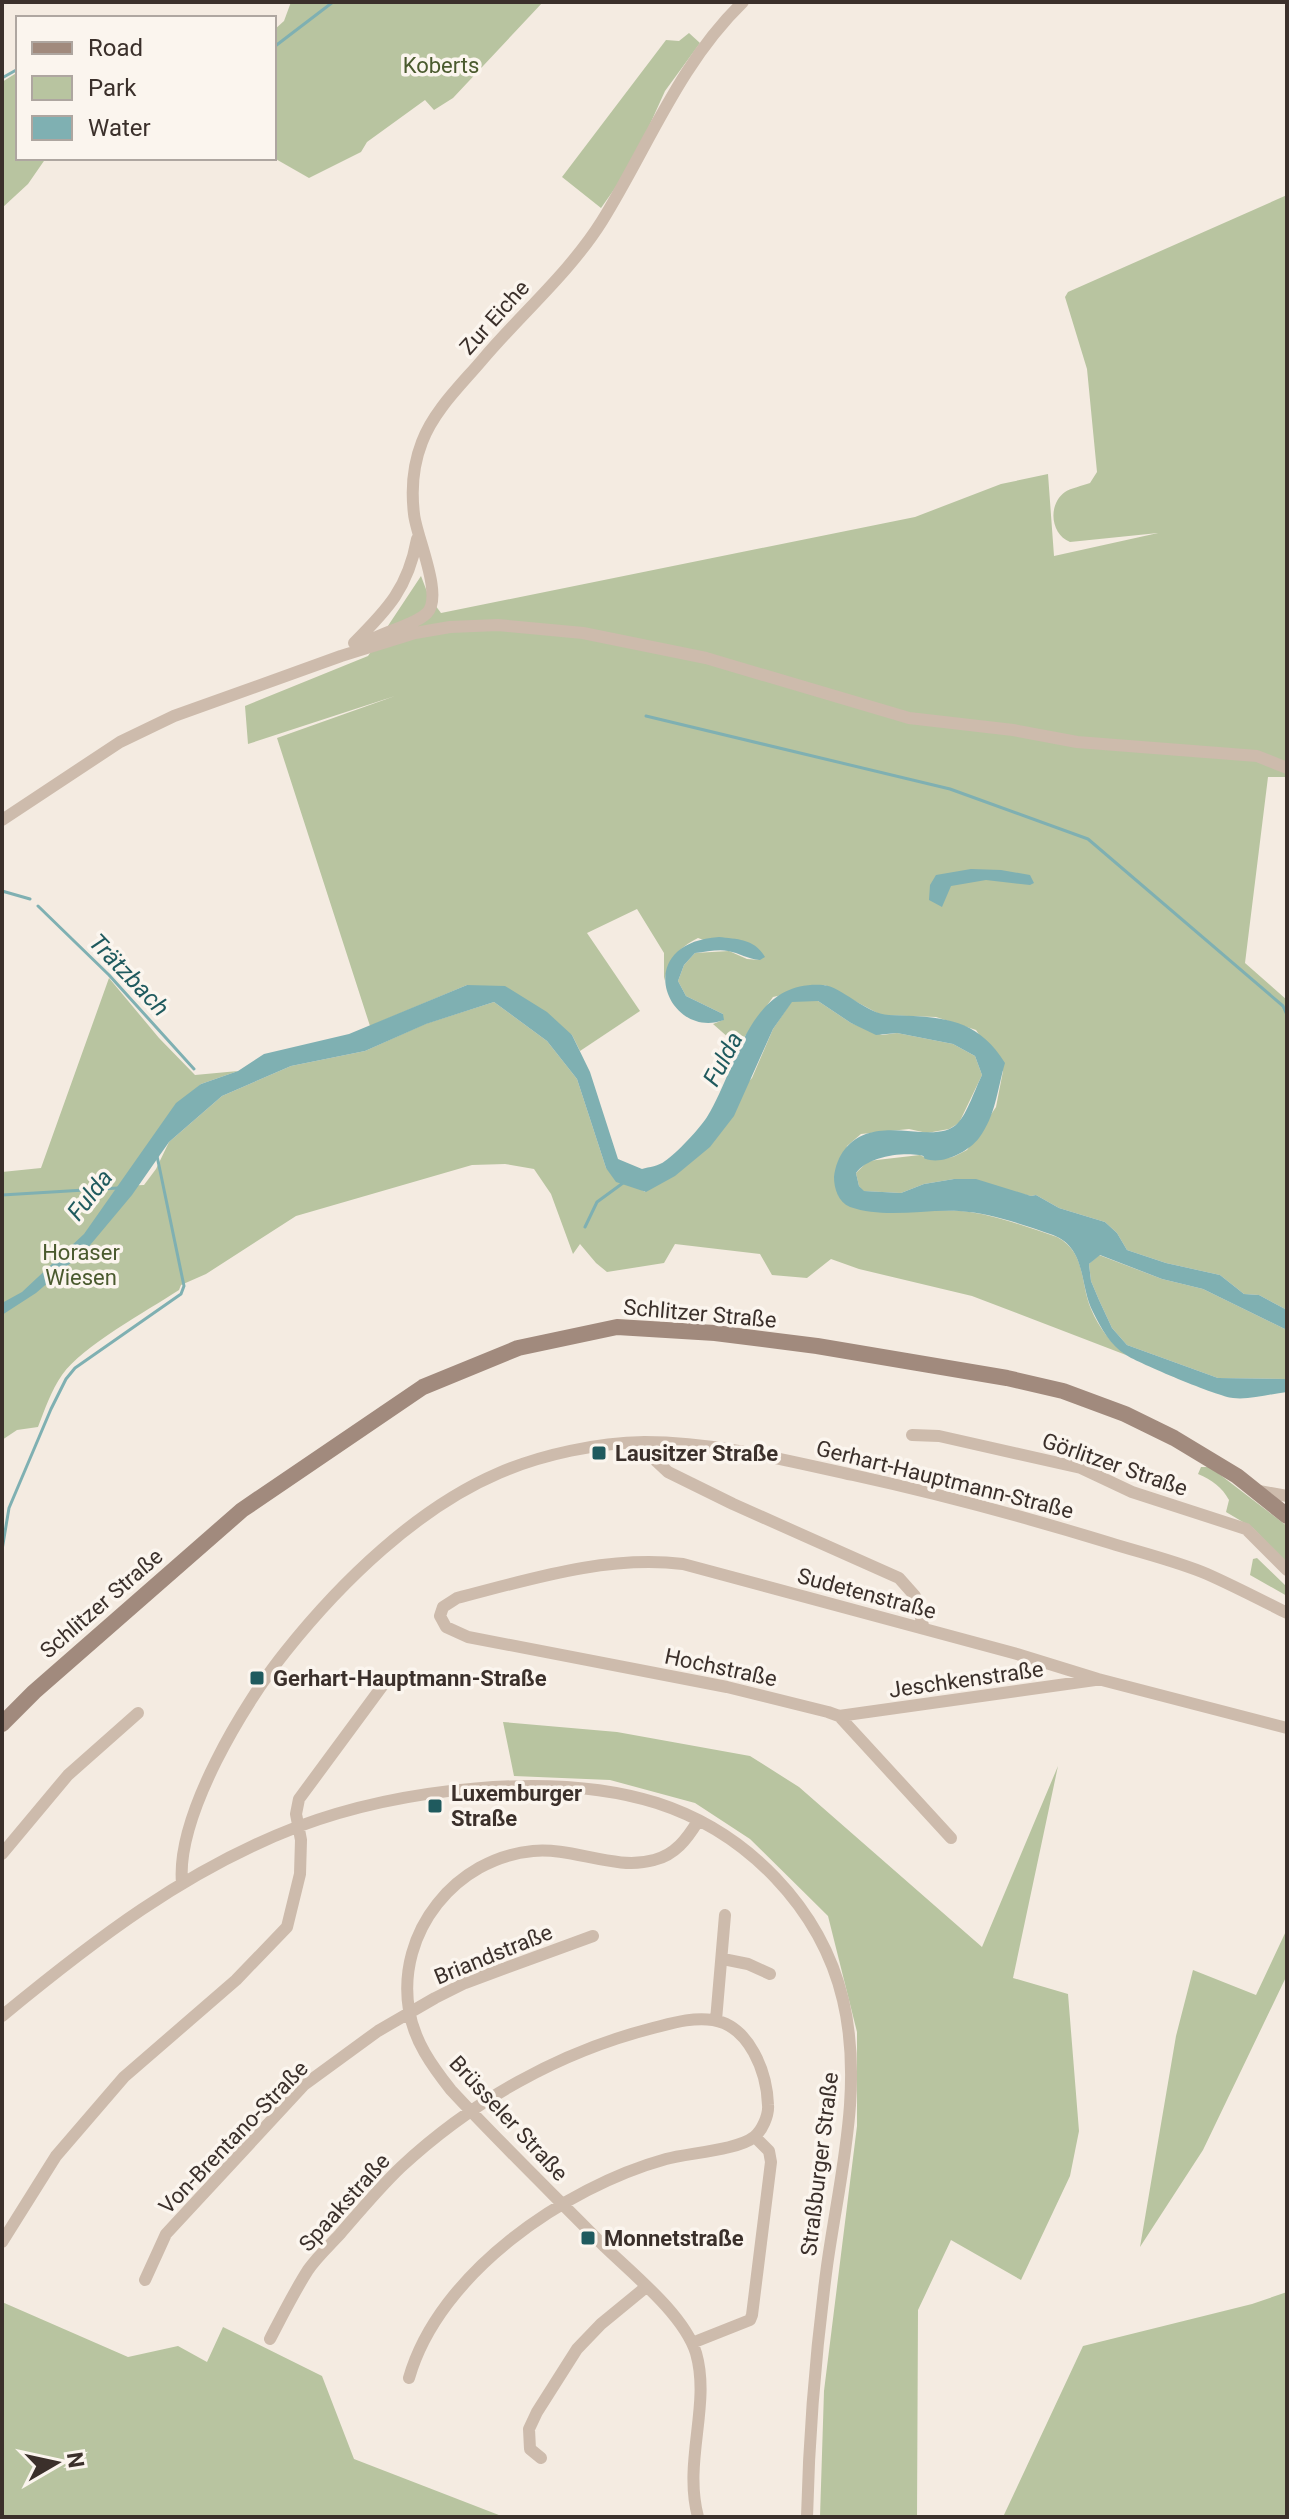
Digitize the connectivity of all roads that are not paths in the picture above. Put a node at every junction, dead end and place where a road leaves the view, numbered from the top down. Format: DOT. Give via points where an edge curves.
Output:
graph roads {
  1 [pos="743,2"];
  2 [pos="418,535"];
  3 [pos="346,654"];
  4 [pos="1287,768"];
  5 [pos="2,820"];
  6 [pos="912,1435"];
  7 [pos="644,1442"];
  8 [pos="1255,1490"];
  9 [pos="1287,1496"];
  10 [pos="1287,1516"];
  11 [pos="1287,1570"];
  12 [pos="1287,1613"];
  13 [pos="440,1616"];
  14 [pos="924,1629"];
  15 [pos="1098,1679"];
  16 [pos="386,1681"];
  17 [pos="138,1713"];
  18 [pos="839,1716"];
  19 [pos="2,1724"];
  20 [pos="1287,1728"];
  21 [pos="698,1821"];
  22 [pos="298,1827"];
  23 [pos="951,1838"];
  24 [pos="2,1854"];
  25 [pos="182,1883"];
  26 [pos="725,1915"];
  27 [pos="593,1936"];
  28 [pos="723,1959"];
  29 [pos="770,1974"];
  30 [pos="409,2012"];
  31 [pos="2,2016"];
  32 [pos="716,2020"];
  33 [pos="470,2111"];
  34 [pos="755,2137"];
  35 [pos="562,2203"];
  36 [pos="2,2242"];
  37 [pos="145,2280"];
  38 [pos="646,2287"];
  39 [pos="270,2339"];
  40 [pos="692,2343"];
  41 [pos="409,2378"];
  42 [pos="541,2458"];
  43 [pos="698,2517"];
  44 [pos="807,2517"];
  1 -- 2 [label="street, Zur Eiche" via="681,79 587,243 430,424 413,481"];
  2 -- 3 [label="street" via="402,587"];
  2 -- 3 [label="street, Zur Eiche" via="431,580 428,612"];
  3 -- 4 [label="street" via="450,627 498,625 583,633 706,658 909,718 1077,742 1257,756"];
  3 -- 5 [label="street" via="145,729"];
  6 -- 11 [label="street, Görlitzer Straße" via="939,1436 1081,1468 1132,1492 1246,1529"];
  7 -- 12 [label="street, Gerhart-Hauptmann-Straße" via="784,1460 992,1507 1204,1573"];
  7 -- 14 [label="street" via="668,1472 899,1578 915,1596"];
  7 -- 25 [label="street, Gerhart-Hauptmann-Straße" via="564,1453 497,1473 438,1507 339,1590 275,1664 226,1745 182,1851"];
  8 -- 9 [label="street"];
  8 -- 10 [label="main road, Schlitzer Straße"];
  8 -- 19 [label="main road, Schlitzer Straße" via="1174,1438 1063,1391 817,1346 617,1327 518,1348 423,1387 242,1510"];
  13 -- 14 [label="street, Sudetenstraße" via="457,1598 577,1569 653,1560"];
  13 -- 18 [label="street, Hochstraße" via="446,1627 468,1637 727,1687"];
  14 -- 15 [label="street, Sudetenstraße"];
  15 -- 18 [label="street, Jeschkenstraße"];
  15 -- 20 [label="street, Sudetenstraße"];
  16 -- 22 [label="street" via="299,1799"];
  17 -- 24 [label="street" via="68,1775"];
  18 -- 23 [label="street"];
  21 -- 22 [label="street, Straßburger Straße" via="622,1795 523,1787 408,1797"];
  21 -- 30 [label="street, Brüsseler Straße" via="677,1848 653,1861 534,1851 475,1869 440,1900 421,1930 409,1966"];
  21 -- 44 [label="street, Straßburger Straße" via="767,1867 798,1904 823,1945 847,2017 850,2104 821,2317"];
  22 -- 25 [label="street, Straßburger Straße"];
  22 -- 36 [label="street" via="300,1874 287,1927 236,1980 124,2077 56,2156"];
  25 -- 31 [label="street, Straßburger Straße" via="88,1946"];
  26 -- 28 [label="street"];
  27 -- 30 [label="street, Briandstraße" via="465,1983"];
  28 -- 29 [label="street"];
  28 -- 32 [label="street"];
  30 -- 33 [label="street, Brüsseler Straße" via="432,2066"];
  30 -- 37 [label="street, Von-Brentano-Straße" via="304,2085 166,2234"];
  32 -- 33 [label="street, Spaakstraße" via="691,2019 582,2050"];
  32 -- 34 [label="street" via="750,2045 760,2064 769,2108"];
  33 -- 35 [label="street, Brüsseler Straße"];
  33 -- 39 [label="street, Spaakstraße" via="375,2193 309,2269"];
  34 -- 35 [label="street" via="639,2167"];
  34 -- 40 [label="street" via="769,2151 771,2162 752,2315"];
  35 -- 38 [label="street, Brüsseler Straße"];
  35 -- 41 [label="street" via="474,2273 415,2354"];
  38 -- 40 [label="street, Brüsseler Straße"];
  38 -- 42 [label="street" via="577,2349 547,2392 529,2429 530,2449"];
  40 -- 43 [label="street, Brüsseler Straße" via="700,2380 692,2472"];
}
